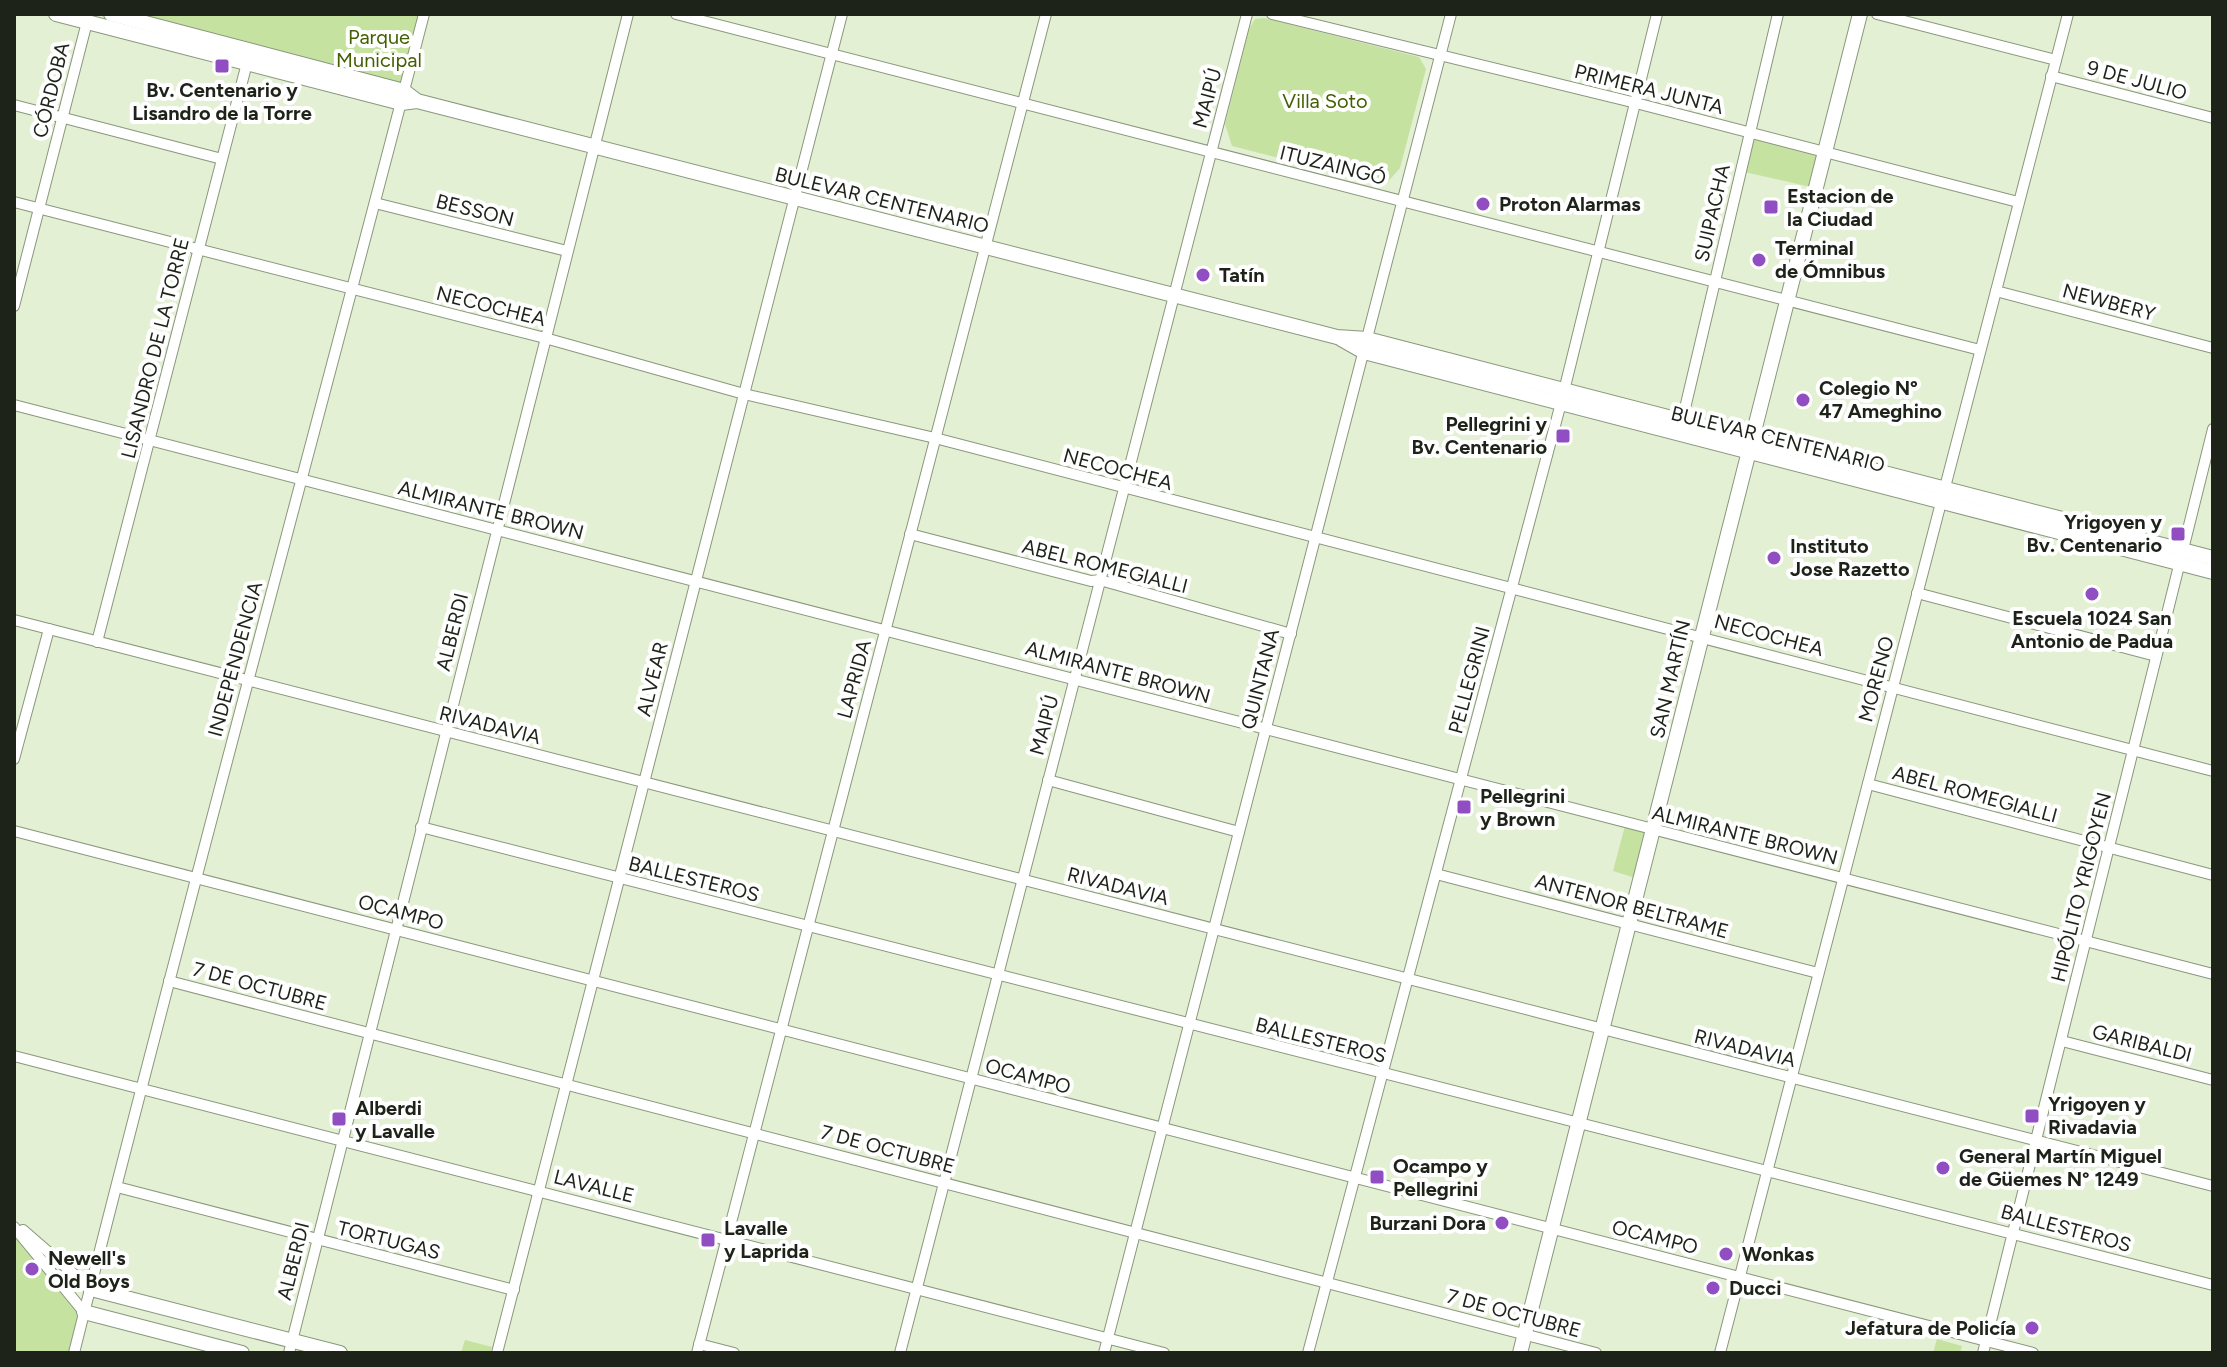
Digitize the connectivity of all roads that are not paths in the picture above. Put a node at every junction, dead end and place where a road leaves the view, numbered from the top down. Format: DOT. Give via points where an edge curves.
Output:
graph roads {
  1 [pos="56,14"];
  2 [pos="111,14"];
  3 [pos="424,14"];
  4 [pos="628,14"];
  5 [pos="676,14"];
  6 [pos="842,14"];
  7 [pos="1046,14"];
  8 [pos="1247,14"];
  9 [pos="1272,14"];
  10 [pos="1451,14"];
  11 [pos="1657,14"];
  12 [pos="1778,14"];
  13 [pos="1860,14"];
  14 [pos="1877,14"];
  15 [pos="2068,14"];
  16 [pos="87,22"];
  17 [pos="832,54"];
  18 [pos="1440,57"];
  19 [pos="2056,60"];
  20 [pos="247,63"];
  21 [pos="2051,76"];
  22 [pos="402,97"];
  23 [pos="1632,102"];
  24 [pos="1022,103"];
  25 [pos="14,105"];
  26 [pos="62,118"];
  27 [pos="2213,118"];
  28 [pos="1749,132"];
  29 [pos="593,146"];
  30 [pos="1211,152"];
  31 [pos="1825,152"];
  32 [pos="222,159"];
  33 [pos="795,198"];
  34 [pos="1403,201"];
  35 [pos="14,202"];
  36 [pos="2018,202"];
  37 [pos="375,203"];
  38 [pos="39,208"];
  39 [pos="985,247"];
  40 [pos="199,250"];
  41 [pos="567,251"];
  42 [pos="1599,252"];
  43 [pos="1714,282"];
  44 [pos="352,290"];
  45 [pos="1996,291"];
  46 [pos="1174,295"];
  47 [pos="1787,300"];
  48 [pos="14,306"];
  49 [pos="545,338"];
  50 [pos="1365,346"];
  51 [pos="2213,348"];
  52 [pos="1980,350"];
  53 [pos="744,394"];
  54 [pos="1562,397"];
  55 [pos="14,405"];
  56 [pos="1682,421"];
  57 [pos="2213,429"];
  58 [pos="935,438"];
  59 [pos="149,440"];
  60 [pos="1749,445"];
  61 [pos="303,481"];
  62 [pos="1124,489"];
  63 [pos="1943,495"];
  64 [pos="496,530"];
  65 [pos="910,534"];
  66 [pos="1315,540"];
  67 [pos="2180,556"];
  68 [pos="2213,558"];
  69 [pos="2213,572"];
  70 [pos="1100,580"];
  71 [pos="696,582"];
  72 [pos="1511,589"];
  73 [pos="1917,593"];
  74 [pos="14,620"];
  75 [pos="49,629"];
  76 [pos="885,631"];
  77 [pos="1291,634"];
  78 [pos="1700,636"];
  79 [pos="97,642"];
  80 [pos="2156,656"];
  81 [pos="246,680"];
  82 [pos="1074,680"];
  83 [pos="1893,687"];
  84 [pos="1266,729"];
  85 [pos="446,731"];
  86 [pos="2133,752"];
  87 [pos="14,759"];
  88 [pos="2213,771"];
  89 [pos="1048,780"];
  90 [pos="1461,780"];
  91 [pos="644,783"];
  92 [pos="1868,784"];
  93 [pos="421,827"];
  94 [pos="14,831"];
  95 [pos="833,831"];
  96 [pos="1655,831"];
  97 [pos="1239,832"];
  98 [pos="2110,849"];
  99 [pos="1436,874"];
  100 [pos="2213,875"];
  101 [pos="619,878"];
  102 [pos="195,879"];
  103 [pos="1843,879"];
  104 [pos="1022,880"];
  105 [pos="1631,924"];
  106 [pos="808,927"];
  107 [pos="396,929"];
  108 [pos="1214,929"];
  109 [pos="2087,942"];
  110 [pos="1818,973"];
  111 [pos="2213,974"];
  112 [pos="998,975"];
  113 [pos="1407,979"];
  114 [pos="169,981"];
  115 [pos="593,982"];
  116 [pos="1189,1024"];
  117 [pos="781,1029"];
  118 [pos="1603,1030"];
  119 [pos="369,1033"];
  120 [pos="2062,1041"];
  121 [pos="14,1056"];
  122 [pos="1382,1074"];
  123 [pos="1791,1078"];
  124 [pos="970,1080"];
  125 [pos="2213,1080"];
  126 [pos="566,1085"];
  127 [pos="142,1090"];
  128 [pos="1580,1121"];
  129 [pos="1162,1130"];
  130 [pos="754,1132"];
  131 [pos="342,1140"];
  132 [pos="2036,1141"];
  133 [pos="1768,1169"];
  134 [pos="1354,1180"];
  135 [pos="944,1183"];
  136 [pos="2213,1186"];
  137 [pos="117,1187"];
  138 [pos="539,1191"];
  139 [pos="14,1225"];
  140 [pos="1552,1230"];
  141 [pos="1135,1233"];
  142 [pos="2013,1233"];
  143 [pos="727,1238"];
  144 [pos="317,1240"];
  145 [pos="1740,1277"];
  146 [pos="1327,1283"];
  147 [pos="2213,1285"];
  148 [pos="91,1289"];
  149 [pos="916,1289"];
  150 [pos="514,1290"];
  151 [pos="84,1313"];
  152 [pos="1524,1334"];
  153 [pos="1108,1338"];
  154 [pos="1986,1341"];
  155 [pos="290,1347"];
  156 [pos="698,1348"];
  157 [pos="74,1353"];
  158 [pos="242,1353"];
  159 [pos="340,1353"];
  160 [pos="497,1353"];
  161 [pos="734,1353"];
  162 [pos="900,1353"];
  163 [pos="1104,1353"];
  164 [pos="1164,1353"];
  165 [pos="1308,1353"];
  166 [pos="1520,1353"];
  167 [pos="1596,1353"];
  168 [pos="1720,1353"];
  169 [pos="1983,1353"];
  170 [pos="2033,1353"];
  1 -- 16 [label="main road, BULEVAR CENTENARIO"];
  2 -- 22 [label="main road, BULEVAR CENTENARIO"];
  3 -- 22 [label="street, INDEPENDENCIA"];
  4 -- 29 [label="street, ALBERDI"];
  5 -- 17 [label="street, ITUZAINGÓ"];
  6 -- 17 [label="street, ALVEAR"];
  7 -- 24 [label="street, LAPRIDA"];
  8 -- 30 [label="street, MAIPÚ"];
  9 -- 18 [label="street, PRIMERA JUNTA"];
  10 -- 18 [label="street, QUINTANA"];
  11 -- 23 [label="street, PELLEGRINI"];
  12 -- 28 [label="street, SUIPACHA"];
  13 -- 31 [label="main road, SAN MARTÍN"];
  14 -- 19 [label="street"];
  15 -- 19 [label="street, MORENO"];
  16 -- 20 [label="main road, BULEVAR CENTENARIO"];
  16 -- 26 [label="street, CÓRDOBA"];
  17 -- 24 [label="street, ITUZAINGÓ"];
  17 -- 33 [label="street, ALVEAR"];
  18 -- 23 [label="street, PRIMERA JUNTA"];
  18 -- 34 [label="street, QUINTANA"];
  19 -- 21 [label="street, MORENO"];
  20 -- 22 [label="main road, BULEVAR CENTENARIO"];
  20 -- 32 [label="street, LISANDRO DE LA TORRE"];
  21 -- 27 [label="street, 9 DE JULIO"];
  21 -- 36 [label="street, MORENO"];
  22 -- 29 [label="main road, BULEVAR CENTENARIO"];
  22 -- 37 [label="street, INDEPENDENCIA"];
  23 -- 28 [label="street, PRIMERA JUNTA"];
  23 -- 42 [label="street, PELLEGRINI"];
  24 -- 30 [label="street, ITUZAINGÓ"];
  24 -- 39 [label="street, LAPRIDA"];
  25 -- 26 [label="street"];
  26 -- 32 [label="street"];
  26 -- 38 [label="street, CÓRDOBA"];
  28 -- 31 [label="street, PRIMERA JUNTA"];
  28 -- 43 [label="street, SUIPACHA"];
  29 -- 33 [label="main road, BULEVAR CENTENARIO"];
  29 -- 41 [label="street, ALBERDI"];
  30 -- 34 [label="street, ITUZAINGÓ"];
  30 -- 46 [label="street, MAIPÚ"];
  31 -- 36 [label="street, PRIMERA JUNTA"];
  31 -- 47 [label="main road, SAN MARTÍN"];
  32 -- 40 [label="street, LISANDRO DE LA TORRE"];
  33 -- 39 [label="main road, BULEVAR CENTENARIO"];
  33 -- 53 [label="street, ALVEAR"];
  34 -- 42 [label="street, ITUZAINGÓ"];
  34 -- 50 [label="street, QUINTANA"];
  35 -- 38 [label="street, NECOCHEA"];
  36 -- 45 [label="street, MORENO"];
  37 -- 41 [label="street, BESSON"];
  37 -- 44 [label="street, INDEPENDENCIA"];
  38 -- 40 [label="street, NECOCHEA"];
  38 -- 48 [label="street, CÓRDOBA"];
  39 -- 46 [label="main road, BULEVAR CENTENARIO"];
  39 -- 58 [label="street, LAPRIDA"];
  40 -- 44 [label="street, NECOCHEA"];
  40 -- 59 [label="street, LISANDRO DE LA TORRE"];
  41 -- 49 [label="street, ALBERDI"];
  42 -- 43 [label="street, ITUZAINGÓ"];
  42 -- 54 [label="street, PELLEGRINI"];
  43 -- 47 [label="street, ITUZAINGÓ"];
  43 -- 56 [label="street, SUIPACHA"];
  44 -- 49 [label="street, NECOCHEA"];
  44 -- 61 [label="street, INDEPENDENCIA"];
  45 -- 51 [label="street, NEWBERY"];
  45 -- 52 [label="street, MORENO"];
  46 -- 50 [label="main road, BULEVAR CENTENARIO"];
  46 -- 62 [label="street, MAIPÚ"];
  47 -- 52 [label="street, ITUZAINGÓ"];
  47 -- 60 [label="main road, SAN MARTÍN"];
  49 -- 53 [label="street, NECOCHEA"];
  49 -- 64 [label="street, ALBERDI"];
  50 -- 54 [label="main road, BULEVAR CENTENARIO"];
  50 -- 66 [label="street, QUINTANA"];
  52 -- 63 [label="street, MORENO"];
  53 -- 58 [label="street, NECOCHEA"];
  53 -- 71 [label="street, ALVEAR"];
  54 -- 56 [label="main road, BULEVAR CENTENARIO"];
  54 -- 60 [label="main road, BULEVAR CENTENARIO"];
  54 -- 72 [label="street, PELLEGRINI"];
  55 -- 59 [label="street, ALMIRANTE BROWN"];
  56 -- 60 [label="main road, BULEVAR CENTENARIO"];
  57 -- 67 [label="street, HIPÓLITO YRIGOYEN"];
  58 -- 62 [label="street, NECOCHEA"];
  58 -- 65 [label="street, LAPRIDA"];
  59 -- 61 [label="street, ALMIRANTE BROWN"];
  59 -- 79 [label="street, LISANDRO DE LA TORRE"];
  60 -- 63 [label="main road, BULEVAR CENTENARIO"];
  60 -- 78 [label="main road, SAN MARTÍN"];
  61 -- 64 [label="street, ALMIRANTE BROWN"];
  61 -- 81 [label="street, INDEPENDENCIA"];
  62 -- 66 [label="street, NECOCHEA"];
  62 -- 70 [label="street, MAIPÚ"];
  63 -- 67 [label="main road, BULEVAR CENTENARIO"];
  63 -- 73 [label="street, MORENO"];
  64 -- 71 [label="street, ALMIRANTE BROWN"];
  64 -- 85 [label="street, ALBERDI"];
  65 -- 70 [label="street, ABEL ROMEGIALLI"];
  65 -- 76 [label="street, LAPRIDA"];
  66 -- 72 [label="street, NECOCHEA"];
  66 -- 77 [label="street, QUINTANA"];
  67 -- 68 [label="main road, BULEVAR CENTENARIO"];
  67 -- 69 [label="main road, BULEVAR CENTENARIO"];
  67 -- 80 [label="street, HIPÓLITO YRIGOYEN"];
  70 -- 77 [label="street, ABEL ROMEGIALLI"];
  70 -- 82 [label="street, MAIPÚ"];
  71 -- 76 [label="street, ALMIRANTE BROWN"];
  71 -- 91 [label="street, ALVEAR"];
  72 -- 78 [label="street, NECOCHEA"];
  72 -- 90 [label="street, PELLEGRINI"];
  73 -- 80 [label="street"];
  73 -- 83 [label="street, MORENO"];
  74 -- 75 [label="street, RIVADAVIA"];
  75 -- 79 [label="street, RIVADAVIA"];
  75 -- 87 [label="street"];
  76 -- 82 [label="street, ALMIRANTE BROWN"];
  76 -- 95 [label="street, LAPRIDA"];
  77 -- 84 [label="street, QUINTANA"];
  78 -- 83 [label="street, NECOCHEA"];
  78 -- 96 [label="main road, SAN MARTÍN"];
  79 -- 81 [label="street, RIVADAVIA"];
  80 -- 86 [label="street, HIPÓLITO YRIGOYEN"];
  81 -- 85 [label="street, RIVADAVIA"];
  81 -- 102 [label="street, INDEPENDENCIA"];
  82 -- 84 [label="street, ALMIRANTE BROWN"];
  82 -- 89 [label="street, MAIPÚ"];
  83 -- 86 [label="street, NECOCHEA"];
  83 -- 92 [label="street, MORENO"];
  84 -- 90 [label="street, ALMIRANTE BROWN"];
  84 -- 97 [label="street, QUINTANA"];
  85 -- 91 [label="street, RIVADAVIA"];
  85 -- 93 [label="street, ALBERDI"];
  86 -- 88 [label="street, NECOCHEA"];
  86 -- 98 [label="street, HIPÓLITO YRIGOYEN"];
  89 -- 97 [label="street"];
  89 -- 104 [label="street, MAIPÚ"];
  90 -- 96 [label="street, ALMIRANTE BROWN"];
  90 -- 99 [label="street, PELLEGRINI"];
  91 -- 95 [label="street, RIVADAVIA"];
  91 -- 101 [label="street, ALVEAR"];
  92 -- 98 [label="street, ABEL ROMEGIALLI"];
  92 -- 103 [label="street, MORENO"];
  93 -- 101 [label="street, BALLESTEROS"];
  93 -- 107 [label="street, ALBERDI"];
  94 -- 102 [label="street, OCAMPO"];
  95 -- 104 [label="street, RIVADAVIA"];
  95 -- 106 [label="street, LAPRIDA"];
  96 -- 103 [label="street, ALMIRANTE BROWN"];
  96 -- 105 [label="main road, SAN MARTÍN"];
  97 -- 108 [label="street, QUINTANA"];
  98 -- 100 [label="street, ABEL ROMEGIALLI"];
  98 -- 109 [label="street, HIPÓLITO YRIGOYEN"];
  99 -- 105 [label="street, ANTENOR BELTRAME"];
  99 -- 113 [label="street, PELLEGRINI"];
  101 -- 106 [label="street, BALLESTEROS"];
  101 -- 115 [label="street, ALVEAR"];
  102 -- 107 [label="street, OCAMPO"];
  102 -- 114 [label="street, INDEPENDENCIA"];
  103 -- 109 [label="street, ALMIRANTE BROWN"];
  103 -- 110 [label="street, MORENO"];
  104 -- 108 [label="street, RIVADAVIA"];
  104 -- 112 [label="street, MAIPÚ"];
  105 -- 110 [label="street, ANTENOR BELTRAME"];
  105 -- 118 [label="main road, SAN MARTÍN"];
  106 -- 112 [label="street, BALLESTEROS"];
  106 -- 117 [label="street, LAPRIDA"];
  107 -- 115 [label="street, OCAMPO"];
  107 -- 119 [label="street, ALBERDI"];
  108 -- 113 [label="street, RIVADAVIA"];
  108 -- 116 [label="street, QUINTANA"];
  109 -- 111 [label="street, ALMIRANTE BROWN"];
  109 -- 120 [label="street, HIPÓLITO YRIGOYEN"];
  110 -- 123 [label="street, MORENO"];
  112 -- 116 [label="street, BALLESTEROS"];
  112 -- 124 [label="street, MAIPÚ"];
  113 -- 118 [label="street, RIVADAVIA"];
  113 -- 122 [label="street, PELLEGRINI"];
  114 -- 119 [label="street, 7 DE OCTUBRE"];
  114 -- 127 [label="street, INDEPENDENCIA"];
  115 -- 117 [label="street, OCAMPO"];
  115 -- 126 [label="street, ALVEAR"];
  116 -- 122 [label="street, BALLESTEROS"];
  116 -- 129 [label="street, QUINTANA"];
  117 -- 124 [label="street, OCAMPO"];
  117 -- 130 [label="street, LAPRIDA"];
  118 -- 123 [label="street, RIVADAVIA"];
  118 -- 128 [label="main road, SAN MARTÍN"];
  119 -- 126 [label="street, 7 DE OCTUBRE"];
  119 -- 131 [label="street, ALBERDI"];
  120 -- 125 [label="street, GARIBALDI"];
  120 -- 132 [label="street, HIPÓLITO YRIGOYEN"];
  121 -- 127 [label="street, LAVALLE"];
  122 -- 128 [label="street, BALLESTEROS"];
  122 -- 134 [label="street, PELLEGRINI"];
  123 -- 132 [label="street, RIVADAVIA"];
  123 -- 133 [label="street, MORENO"];
  124 -- 129 [label="street, OCAMPO"];
  124 -- 135 [label="street, MAIPÚ"];
  126 -- 130 [label="street, 7 DE OCTUBRE"];
  126 -- 138 [label="street, ALVEAR"];
  127 -- 131 [label="street, LAVALLE"];
  127 -- 137 [label="street, INDEPENDENCIA"];
  128 -- 133 [label="street, BALLESTEROS"];
  128 -- 140 [label="main road, SAN MARTÍN"];
  129 -- 134 [label="street, OCAMPO"];
  129 -- 141 [label="street, QUINTANA"];
  130 -- 135 [label="street, 7 DE OCTUBRE"];
  130 -- 143 [label="street, LAPRIDA"];
  131 -- 138 [label="street, LAVALLE"];
  131 -- 144 [label="street, ALBERDI"];
  132 -- 136 [label="street, RIVADAVIA"];
  132 -- 142 [label="street, HIPÓLITO YRIGOYEN"];
  133 -- 142 [label="street, BALLESTEROS"];
  133 -- 145 [label="street, MORENO"];
  134 -- 140 [label="street, OCAMPO"];
  134 -- 146 [label="street, PELLEGRINI"];
  135 -- 141 [label="street, 7 DE OCTUBRE"];
  135 -- 149 [label="street, MAIPÚ"];
  137 -- 144 [label="street, TORTUGAS"];
  137 -- 148 [label="street, INDEPENDENCIA"];
  138 -- 143 [label="street, LAVALLE"];
  138 -- 150 [label="street, ALVEAR"];
  139 -- 148 [label="street"];
  139 -- 151 [label="street"];
  140 -- 145 [label="street, OCAMPO"];
  140 -- 152 [label="main road, SAN MARTÍN"];
  141 -- 146 [label="street, 7 DE OCTUBRE"];
  141 -- 153 [label="street, QUINTANA"];
  142 -- 147 [label="street, BALLESTEROS"];
  142 -- 154 [label="street, HIPÓLITO YRIGOYEN"];
  143 -- 149 [label="street, LAVALLE"];
  143 -- 156 [label="street, LAPRIDA"];
  144 -- 150 [label="street, TORTUGAS"];
  144 -- 155 [label="street, ALBERDI"];
  145 -- 154 [label="street, OCAMPO"];
  145 -- 168 [label="street, MORENO"];
  146 -- 152 [label="street, 7 DE OCTUBRE"];
  146 -- 165 [label="street, PELLEGRINI"];
  148 -- 151 [label="street, INDEPENDENCIA"];
  148 -- 155 [label="main road"];
  149 -- 153 [label="street, LAVALLE"];
  149 -- 162 [label="street, MAIPÚ"];
  150 -- 160 [label="street, ALVEAR"];
  151 -- 157 [label="street, INDEPENDENCIA"];
  151 -- 158 [label="main road"];
  152 -- 166 [label="main road, SAN MARTÍN"];
  152 -- 167 [label="street, 7 DE OCTUBRE"];
  153 -- 163 [label="street, QUINTANA"];
  153 -- 164 [label="street, LAVALLE"];
  154 -- 169 [label="street, HIPÓLITO YRIGOYEN"];
  154 -- 170 [label="street, OCAMPO"];
  155 -- 159 [label="main road"];
  156 -- 161 [label="street"];
}
